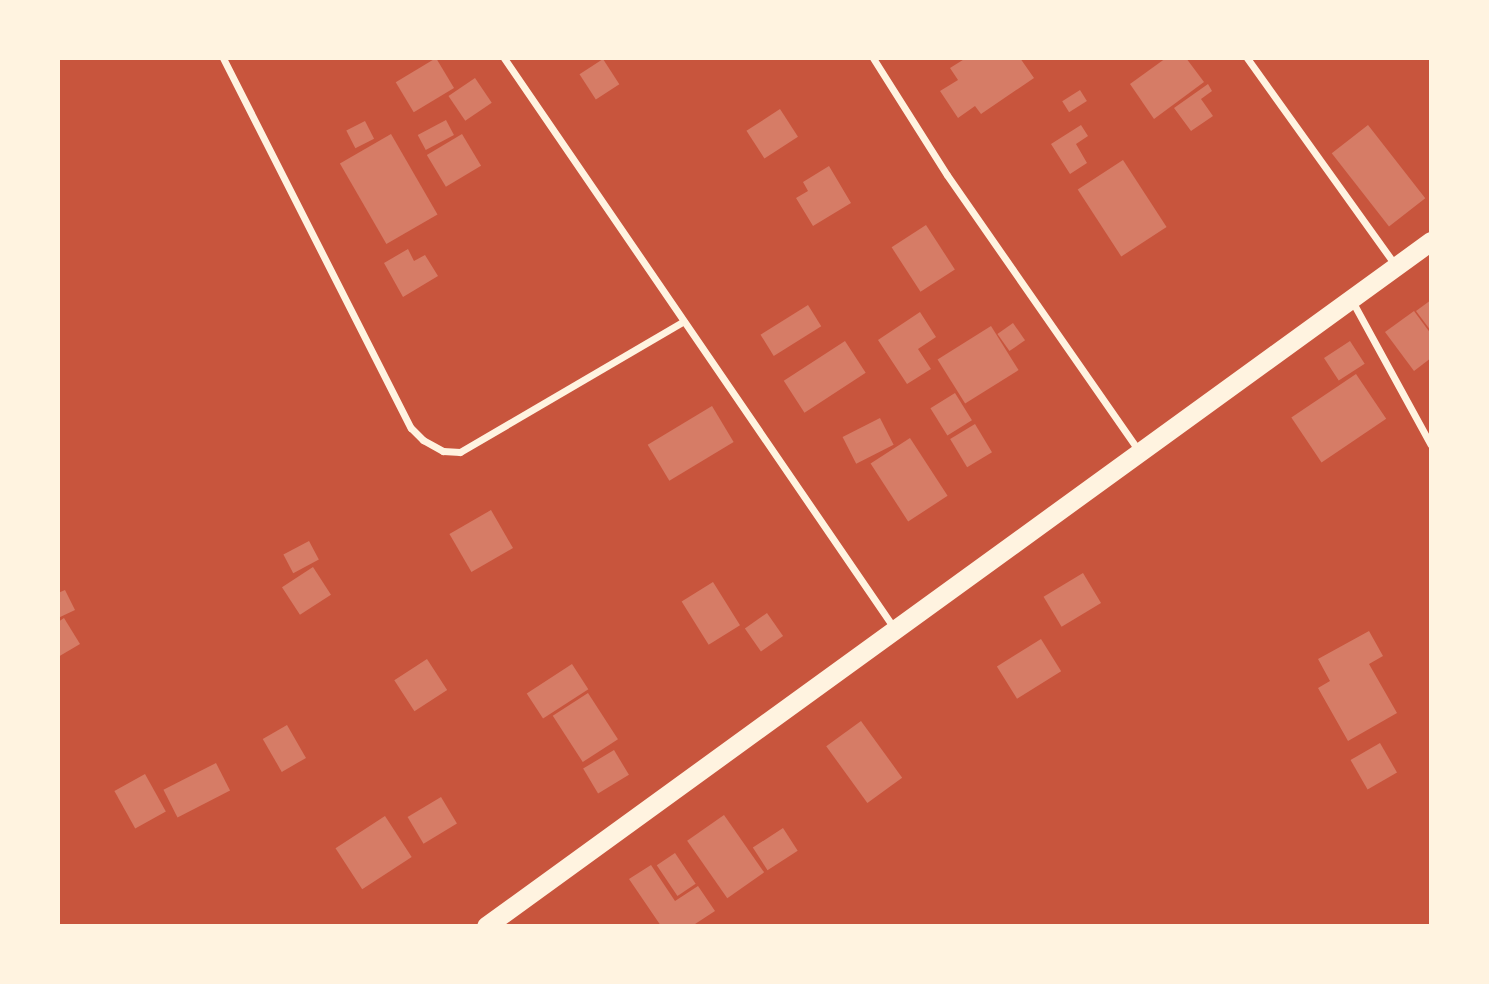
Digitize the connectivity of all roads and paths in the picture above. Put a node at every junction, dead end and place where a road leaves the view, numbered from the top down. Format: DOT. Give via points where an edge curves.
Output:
graph roads {
  1 [pos="223,58"];
  2 [pos="504,58"];
  3 [pos="873,58"];
  4 [pos="1247,58"];
  5 [pos="1431,241"];
  6 [pos="1396,267"];
  7 [pos="1351,299"];
  8 [pos="684,321"];
  9 [pos="1431,445"];
  10 [pos="1138,450"];
  11 [pos="894,628"];
  12 [pos="486,926"];
  1 -- 8 [label="street" via="411,428 443,452 460,452"];
  2 -- 8 [label="street"];
  3 -- 10 [label="street" via="947,175"];
  4 -- 6 [label="street"];
  5 -- 6 [label="highway"];
  6 -- 7 [label="highway"];
  7 -- 9 [label="street"];
  7 -- 10 [label="highway"];
  8 -- 11 [label="street"];
  10 -- 11 [label="highway"];
  11 -- 12 [label="highway"];
}
